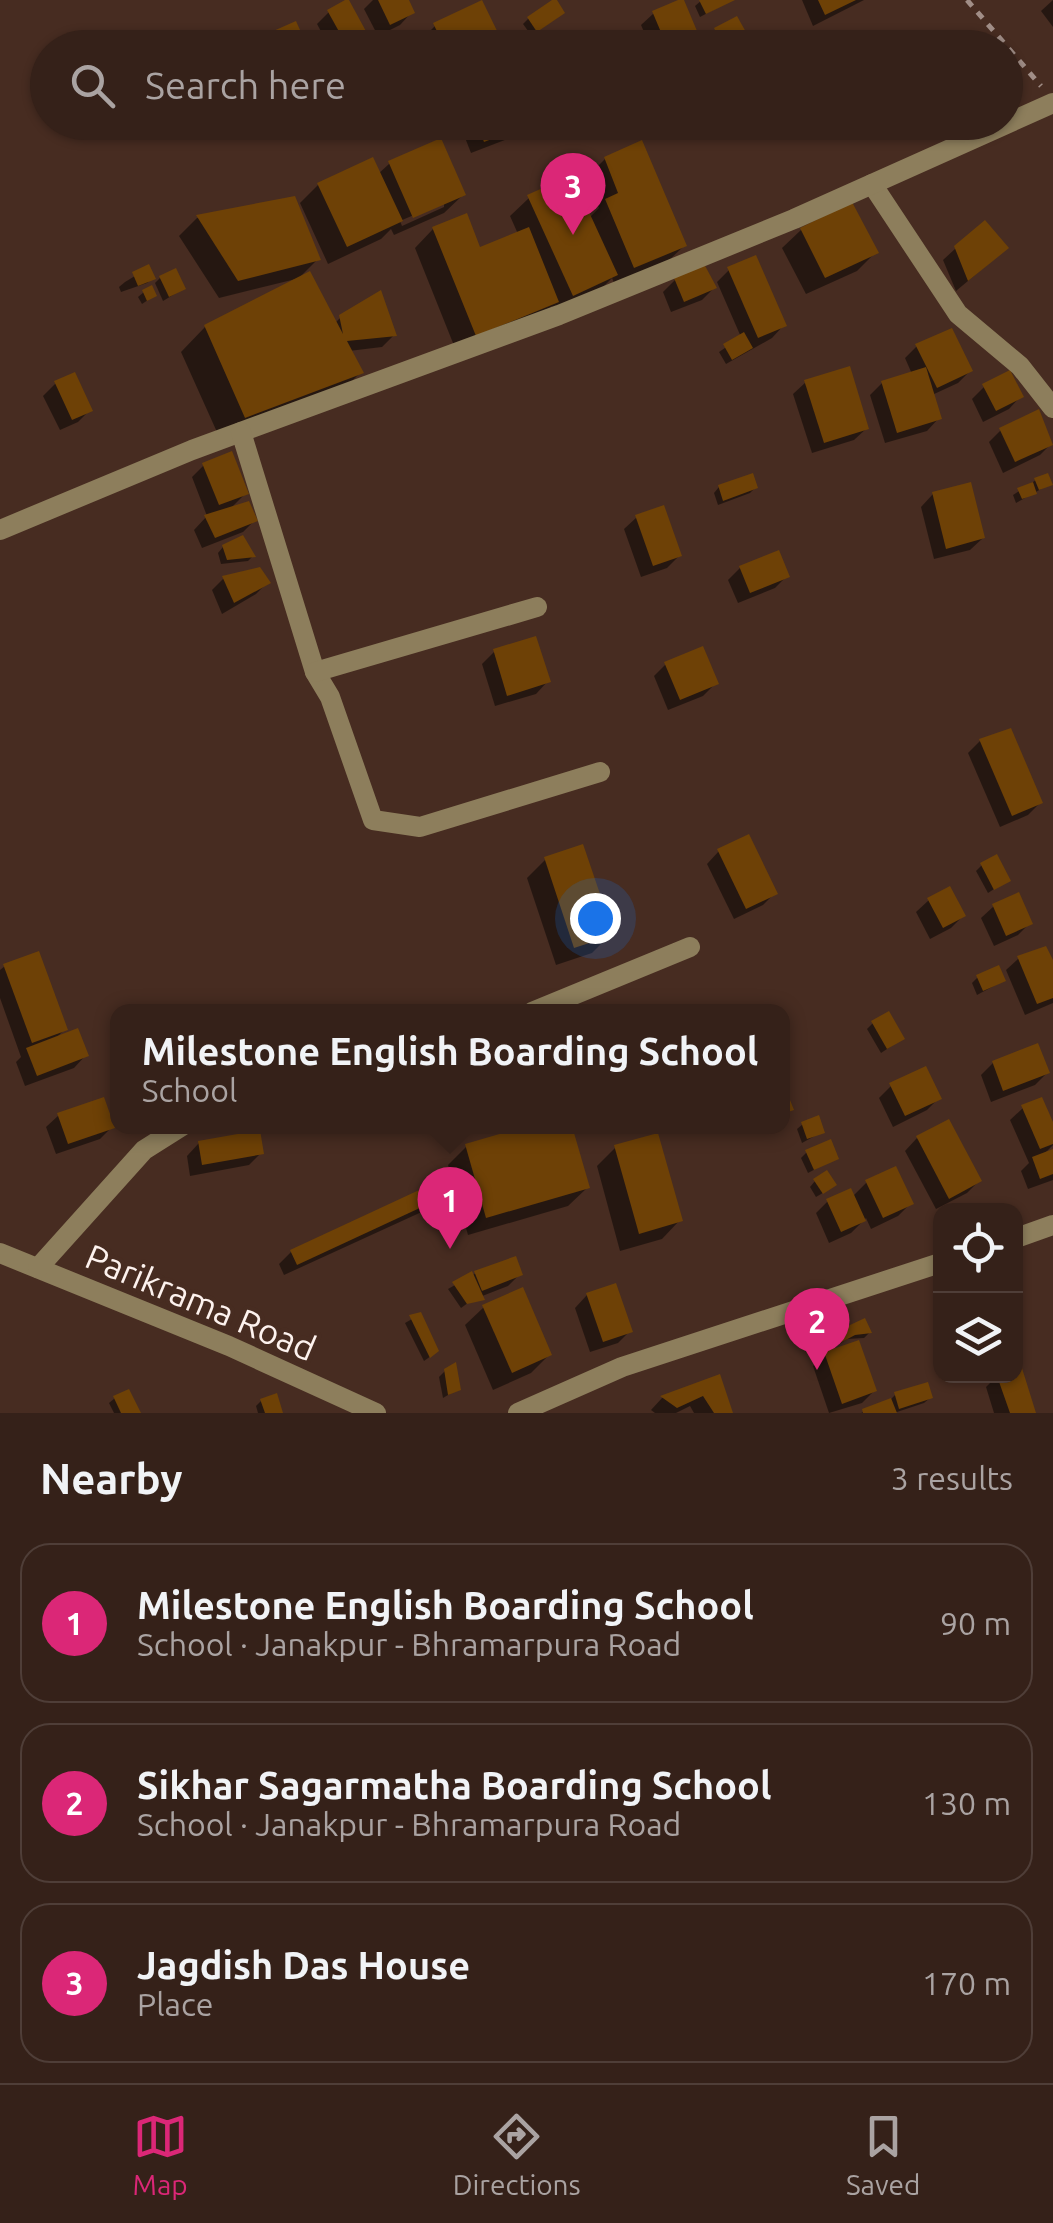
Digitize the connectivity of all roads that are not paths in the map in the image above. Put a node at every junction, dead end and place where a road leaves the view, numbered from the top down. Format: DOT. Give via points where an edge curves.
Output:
graph roads {
  1 [pos="1053,101"];
  2 [pos="1023,115"];
  3 [pos="968,140"];
  4 [pos="872,184"];
  5 [pos="1053,408"];
  6 [pos="241,432"];
  7 [pos="0,530"];
  8 [pos="537,607"];
  9 [pos="315,672"];
  10 [pos="600,772"];
  11 [pos="690,947"];
  12 [pos="551,1004"];
  13 [pos="169,1134"];
  14 [pos="1053,1225"];
  15 [pos="1023,1236"];
  16 [pos="0,1253"];
  17 [pos="933,1265"];
  18 [pos="38,1268"];
  19 [pos="376,1413"];
  20 [pos="518,1413"];
  1 -- 2 [label="street"];
  3 -- 4 [label="street"];
  4 -- 5 [label="street" via="958,314 1020,366"];
  4 -- 6 [label="street" via="560,315"];
  6 -- 7 [label="street"];
  6 -- 9 [label="street"];
  8 -- 9 [label="street"];
  9 -- 10 [label="street" via="374,820 420,827"];
  11 -- 12 [label="street"];
  13 -- 18 [label="street" via="144,1150"];
  14 -- 15 [label="street"];
  16 -- 18 [label="street, Parikrama Road"];
  17 -- 20 [label="street" via="622,1367"];
  18 -- 19 [label="street, Parikrama Road"];
}
